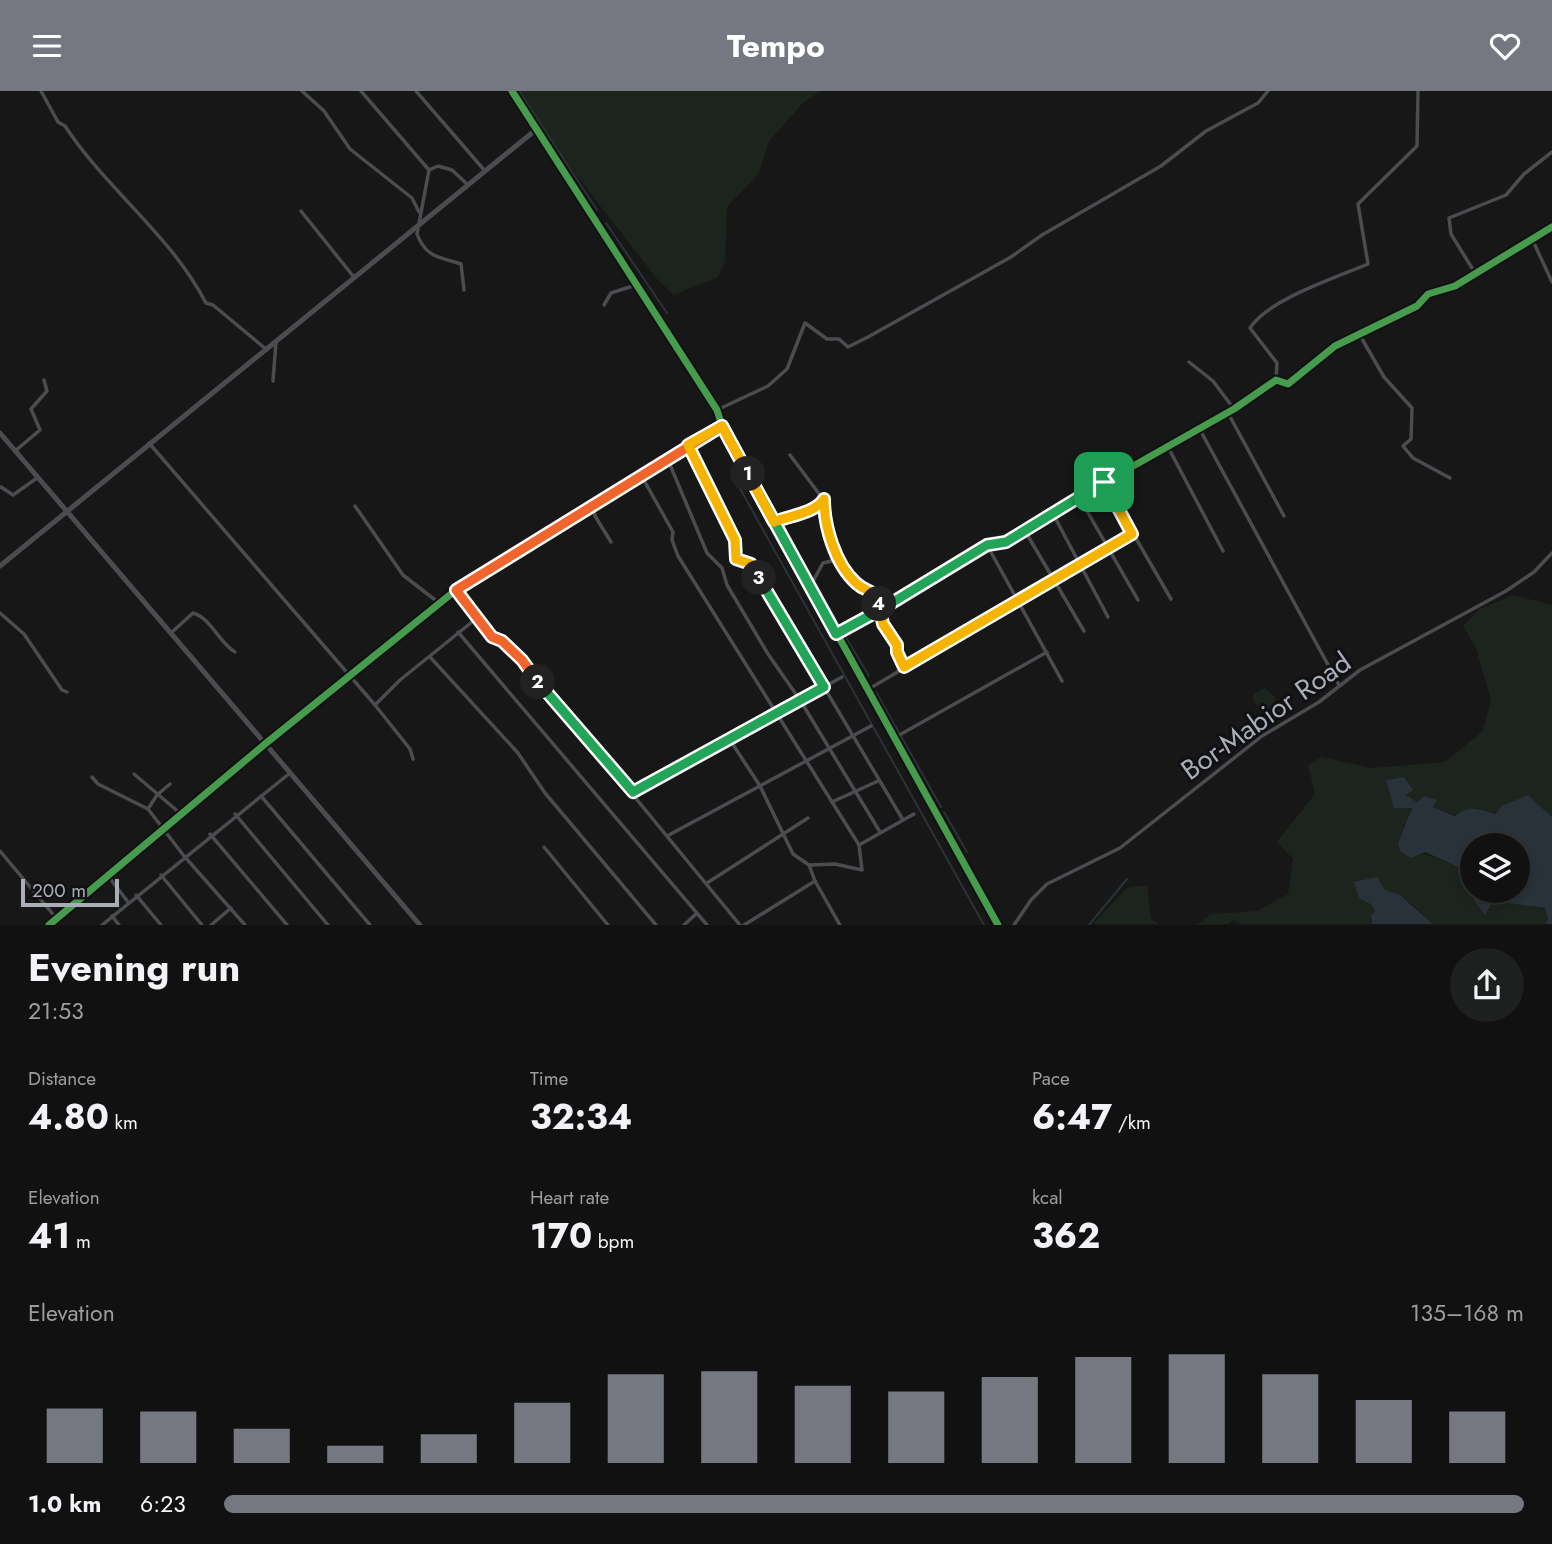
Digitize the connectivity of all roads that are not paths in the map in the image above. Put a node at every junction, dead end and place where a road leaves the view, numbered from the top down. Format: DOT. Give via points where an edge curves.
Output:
graph roads {
  1 [pos="41,91"];
  2 [pos="302,91"];
  3 [pos="361,91"];
  4 [pos="416,91"];
  5 [pos="512,91"];
  6 [pos="1268,91"];
  7 [pos="1418,91"];
  8 [pos="538,128"];
  9 [pos="1552,152"];
  10 [pos="429,170"];
  11 [pos="485,170"];
  12 [pos="467,184"];
  13 [pos="301,211"];
  14 [pos="421,214"];
  15 [pos="418,223"];
  16 [pos="1552,227"];
  17 [pos="1533,241"];
  18 [pos="1475,273"];
  19 [pos="353,276"];
  20 [pos="1552,282"];
  21 [pos="638,284"];
  22 [pos="464,290"];
  23 [pos="604,305"];
  24 [pos="1358,332"];
  25 [pos="276,342"];
  26 [pos="267,350"];
  27 [pos="1189,362"];
  28 [pos="44,380"];
  29 [pos="1276,380"];
  30 [pos="273,381"];
  31 [pos="1234,409"];
  32 [pos="717,410"];
  33 [pos="1228,413"];
  34 [pos="722,426"];
  35 [pos="1199,428"];
  36 [pos="0,433"];
  37 [pos="149,443"];
  38 [pos="688,445"];
  39 [pos="1168,447"];
  40 [pos="15,451"];
  41 [pos="790,455"];
  42 [pos="667,458"];
  43 [pos="640,475"];
  44 [pos="37,478"];
  45 [pos="1450,478"];
  46 [pos="1104,482"];
  47 [pos="1,487"];
  48 [pos="1079,497"];
  49 [pos="824,499"];
  50 [pos="592,505"];
  51 [pos="355,506"];
  52 [pos="66,511"];
  53 [pos="1052,512"];
  54 [pos="1284,516"];
  55 [pos="774,522"];
  56 [pos="1025,531"];
  57 [pos="1132,534"];
  58 [pos="611,542"];
  59 [pos="987,545"];
  60 [pos="1108,548"];
  61 [pos="1223,551"];
  62 [pos="1552,553"];
  63 [pos="841,559"];
  64 [pos="0,566"];
  65 [pos="1080,566"];
  66 [pos="1053,580"];
  67 [pos="811,586"];
  68 [pos="456,590"];
  69 [pos="1018,599"];
  70 [pos="1171,599"];
  71 [pos="1138,600"];
  72 [pos="439,603"];
  73 [pos="880,610"];
  74 [pos="0,613"];
  75 [pos="1108,617"];
  76 [pos="477,618"];
  77 [pos="1084,631"];
  78 [pos="458,632"];
  79 [pos="170,634"];
  80 [pos="836,634"];
  81 [pos="235,652"];
  82 [pos="1047,652"];
  83 [pos="430,657"];
  84 [pos="905,669"];
  85 [pos="842,677"];
  86 [pos="351,678"];
  87 [pos="1062,681"];
  88 [pos="1339,685"];
  89 [pos="824,687"];
  90 [pos="867,690"];
  91 [pos="67,692"];
  92 [pos="800,700"];
  93 [pos="375,705"];
  94 [pos="777,712"];
  95 [pos="871,726"];
  96 [pos="852,735"];
  97 [pos="894,738"];
  98 [pos="730,740"];
  99 [pos="265,744"];
  100 [pos="828,748"];
  101 [pos="413,758"];
  102 [pos="806,759"];
  103 [pos="290,773"];
  104 [pos="134,774"];
  105 [pos="92,777"];
  106 [pos="878,781"];
  107 [pos="170,784"];
  108 [pos="760,786"];
  109 [pos="633,792"];
  110 [pos="854,792"];
  111 [pos="157,795"];
  112 [pos="261,796"];
  113 [pos="832,802"];
  114 [pos="148,809"];
  115 [pos="235,814"];
  116 [pos="914,814"];
  117 [pos="182,815"];
  118 [pos="808,818"];
  119 [pos="903,820"];
  120 [pos="165,830"];
  121 [pos="784,832"];
  122 [pos="880,832"];
  123 [pos="210,834"];
  124 [pos="667,836"];
  125 [pos="859,845"];
  126 [pos="544,847"];
  127 [pos="0,852"];
  128 [pos="184,856"];
  129 [pos="809,865"];
  130 [pos="161,875"];
  131 [pos="108,876"];
  132 [pos="815,881"];
  133 [pos="706,883"];
  134 [pos="136,895"];
  135 [pos="128,902"];
  136 [pos="231,908"];
  137 [pos="697,913"];
  138 [pos="112,916"];
  139 [pos="57,919"];
  140 [pos="50,925"];
  141 [pos="102,925"];
  142 [pos="119,925"];
  143 [pos="161,925"];
  144 [pos="202,925"];
  145 [pos="211,925"];
  146 [pos="245,925"];
  147 [pos="287,925"];
  148 [pos="328,925"];
  149 [pos="370,925"];
  150 [pos="420,925"];
  151 [pos="608,925"];
  152 [pos="656,925"];
  153 [pos="684,925"];
  154 [pos="707,925"];
  155 [pos="742,925"];
  156 [pos="840,925"];
  157 [pos="998,925"];
  158 [pos="1014,925"];
  1 -- 26 [label="street" via="58,123 111,187 152,226 206,303"];
  2 -- 14 [label="street" via="324,111 350,149 412,198"];
  3 -- 10 [label="street"];
  4 -- 11 [label="street"];
  5 -- 8 [label="street"];
  6 -- 32 [label="street" via="1258,103 1206,131 1161,166 869,337 848,347 805,323 787,369 768,386"];
  7 -- 29 [label="street" via="1417,146 1358,204 1368,264 1285,298 1257,318 1251,328 1277,363"];
  8 -- 11 [label="street"];
  8 -- 21 [label="street"];
  9 -- 18 [label="street" via="1506,195 1449,218 1451,234"];
  10 -- 12 [label="street" via="438,166 452,170"];
  10 -- 14 [label="street"];
  11 -- 12 [label="street"];
  12 -- 15 [label="street"];
  13 -- 19 [label="street"];
  14 -- 15 [label="street"];
  15 -- 19 [label="street"];
  15 -- 22 [label="street" via="418,237 430,253 461,264"];
  16 -- 17 [label="street"];
  17 -- 18 [label="street"];
  17 -- 20 [label="street"];
  18 -- 24 [label="street"];
  19 -- 25 [label="street"];
  21 -- 23 [label="street" via="611,293"];
  21 -- 32 [label="street"];
  24 -- 29 [label="street" via="1288,384"];
  24 -- 45 [label="street" via="1384,377 1412,408 1411,439 1403,446 1413,458"];
  25 -- 26 [label="street"];
  25 -- 30 [label="street"];
  26 -- 37 [label="street"];
  27 -- 31 [label="street" via="1213,381"];
  28 -- 40 [label="street" via="47,391 31,409 40,430"];
  29 -- 31 [label="street"];
  31 -- 33 [label="street"];
  32 -- 34 [label="street"];
  33 -- 35 [label="street"];
  33 -- 54 [label="street"];
  34 -- 38 [label="street"];
  34 -- 55 [label="street"];
  35 -- 39 [label="street"];
  35 -- 88 [label="street"];
  36 -- 40 [label="street"];
  37 -- 52 [label="street"];
  37 -- 86 [label="street"];
  38 -- 42 [label="street"];
  38 -- 89 [label="street" via="735,540 736,559 751,564"];
  39 -- 46 [label="street"];
  39 -- 61 [label="street"];
  40 -- 44 [label="street"];
  41 -- 49 [label="street"];
  42 -- 43 [label="street"];
  42 -- 92 [label="street" via="707,553 722,568 754,631"];
  43 -- 50 [label="street"];
  43 -- 94 [label="street" via="673,532 671,540 678,556"];
  44 -- 47 [label="street" via="13,495"];
  44 -- 52 [label="street"];
  46 -- 48 [label="street"];
  46 -- 57 [label="street"];
  48 -- 53 [label="street"];
  48 -- 60 [label="street"];
  49 -- 55 [label="street" via="811,510"];
  49 -- 63 [label="street" via="827,535"];
  50 -- 58 [label="street"];
  50 -- 68 [label="street"];
  51 -- 72 [label="street" via="403,575"];
  52 -- 64 [label="street"];
  52 -- 79 [label="street"];
  53 -- 56 [label="street"];
  53 -- 65 [label="street"];
  55 -- 67 [label="street"];
  56 -- 59 [label="street" via="1006,542"];
  56 -- 66 [label="street"];
  57 -- 60 [label="street"];
  57 -- 70 [label="street"];
  59 -- 69 [label="street"];
  59 -- 73 [label="street"];
  60 -- 65 [label="street"];
  60 -- 71 [label="street"];
  62 -- 88 [label="street, Bor-Mabior Road" via="1506,591"];
  63 -- 67 [label="street" via="823,563"];
  63 -- 73 [label="street" via="858,586 870,588"];
  65 -- 66 [label="street"];
  65 -- 75 [label="street"];
  66 -- 69 [label="street"];
  66 -- 77 [label="street"];
  67 -- 80 [label="street"];
  68 -- 72 [label="street"];
  68 -- 76 [label="street"];
  69 -- 82 [label="street"];
  69 -- 84 [label="street"];
  72 -- 86 [label="street"];
  73 -- 80 [label="street"];
  73 -- 84 [label="street"];
  74 -- 91 [label="street" via="24,634"];
  76 -- 78 [label="street"];
  76 -- 109 [label="street" via="492,637 522,660"];
  78 -- 83 [label="street"];
  78 -- 137 [label="street"];
  79 -- 81 [label="street" via="192,613 200,615 224,646"];
  79 -- 99 [label="street"];
  80 -- 90 [label="street"];
  82 -- 87 [label="street"];
  82 -- 97 [label="street"];
  83 -- 93 [label="street"];
  83 -- 152 [label="street" via="517,753"];
  84 -- 90 [label="street"];
  85 -- 89 [label="street"];
  86 -- 93 [label="street"];
  86 -- 99 [label="street"];
  88 -- 158 [label="street, Bor-Mabior Road" via="1262,736 1120,848 1042,888"];
  89 -- 92 [label="street"];
  89 -- 96 [label="street"];
  90 -- 97 [label="street"];
  92 -- 94 [label="street"];
  92 -- 100 [label="street"];
  93 -- 101 [label="street"];
  94 -- 98 [label="street"];
  94 -- 102 [label="street"];
  95 -- 96 [label="street"];
  96 -- 100 [label="street"];
  96 -- 106 [label="street"];
  97 -- 157 [label="street"];
  98 -- 108 [label="street"];
  98 -- 109 [label="street"];
  99 -- 103 [label="street"];
  99 -- 117 [label="street"];
  100 -- 102 [label="street"];
  100 -- 110 [label="street"];
  102 -- 108 [label="street"];
  102 -- 113 [label="street"];
  103 -- 112 [label="street"];
  103 -- 150 [label="street"];
  104 -- 111 [label="street"];
  105 -- 114 [label="street"];
  106 -- 110 [label="street"];
  106 -- 119 [label="street"];
  107 -- 111 [label="street"];
  108 -- 121 [label="street"];
  108 -- 124 [label="street"];
  109 -- 124 [label="street"];
  110 -- 113 [label="street"];
  110 -- 122 [label="street"];
  111 -- 114 [label="street"];
  111 -- 117 [label="street"];
  112 -- 115 [label="street"];
  112 -- 149 [label="street"];
  113 -- 125 [label="street"];
  114 -- 120 [label="street"];
  115 -- 123 [label="street"];
  115 -- 148 [label="street"];
  116 -- 119 [label="street"];
  117 -- 120 [label="street"];
  118 -- 121 [label="street"];
  119 -- 122 [label="street"];
  120 -- 128 [label="street"];
  120 -- 131 [label="street"];
  121 -- 129 [label="street" via="793,854"];
  121 -- 133 [label="street"];
  122 -- 125 [label="street"];
  123 -- 128 [label="street"];
  123 -- 147 [label="street"];
  124 -- 133 [label="street"];
  125 -- 129 [label="street" via="862,870"];
  126 -- 151 [label="street"];
  127 -- 139 [label="street"];
  128 -- 130 [label="street"];
  128 -- 136 [label="street"];
  129 -- 132 [label="street"];
  130 -- 134 [label="street"];
  130 -- 144 [label="street"];
  131 -- 135 [label="street"];
  131 -- 139 [label="street"];
  132 -- 155 [label="street"];
  132 -- 156 [label="street"];
  133 -- 155 [label="street"];
  134 -- 135 [label="street"];
  134 -- 143 [label="street"];
  135 -- 138 [label="street"];
  136 -- 145 [label="street"];
  136 -- 146 [label="street"];
  137 -- 153 [label="street"];
  137 -- 154 [label="street"];
  138 -- 141 [label="street"];
  138 -- 142 [label="street"];
  139 -- 140 [label="street"];
}
